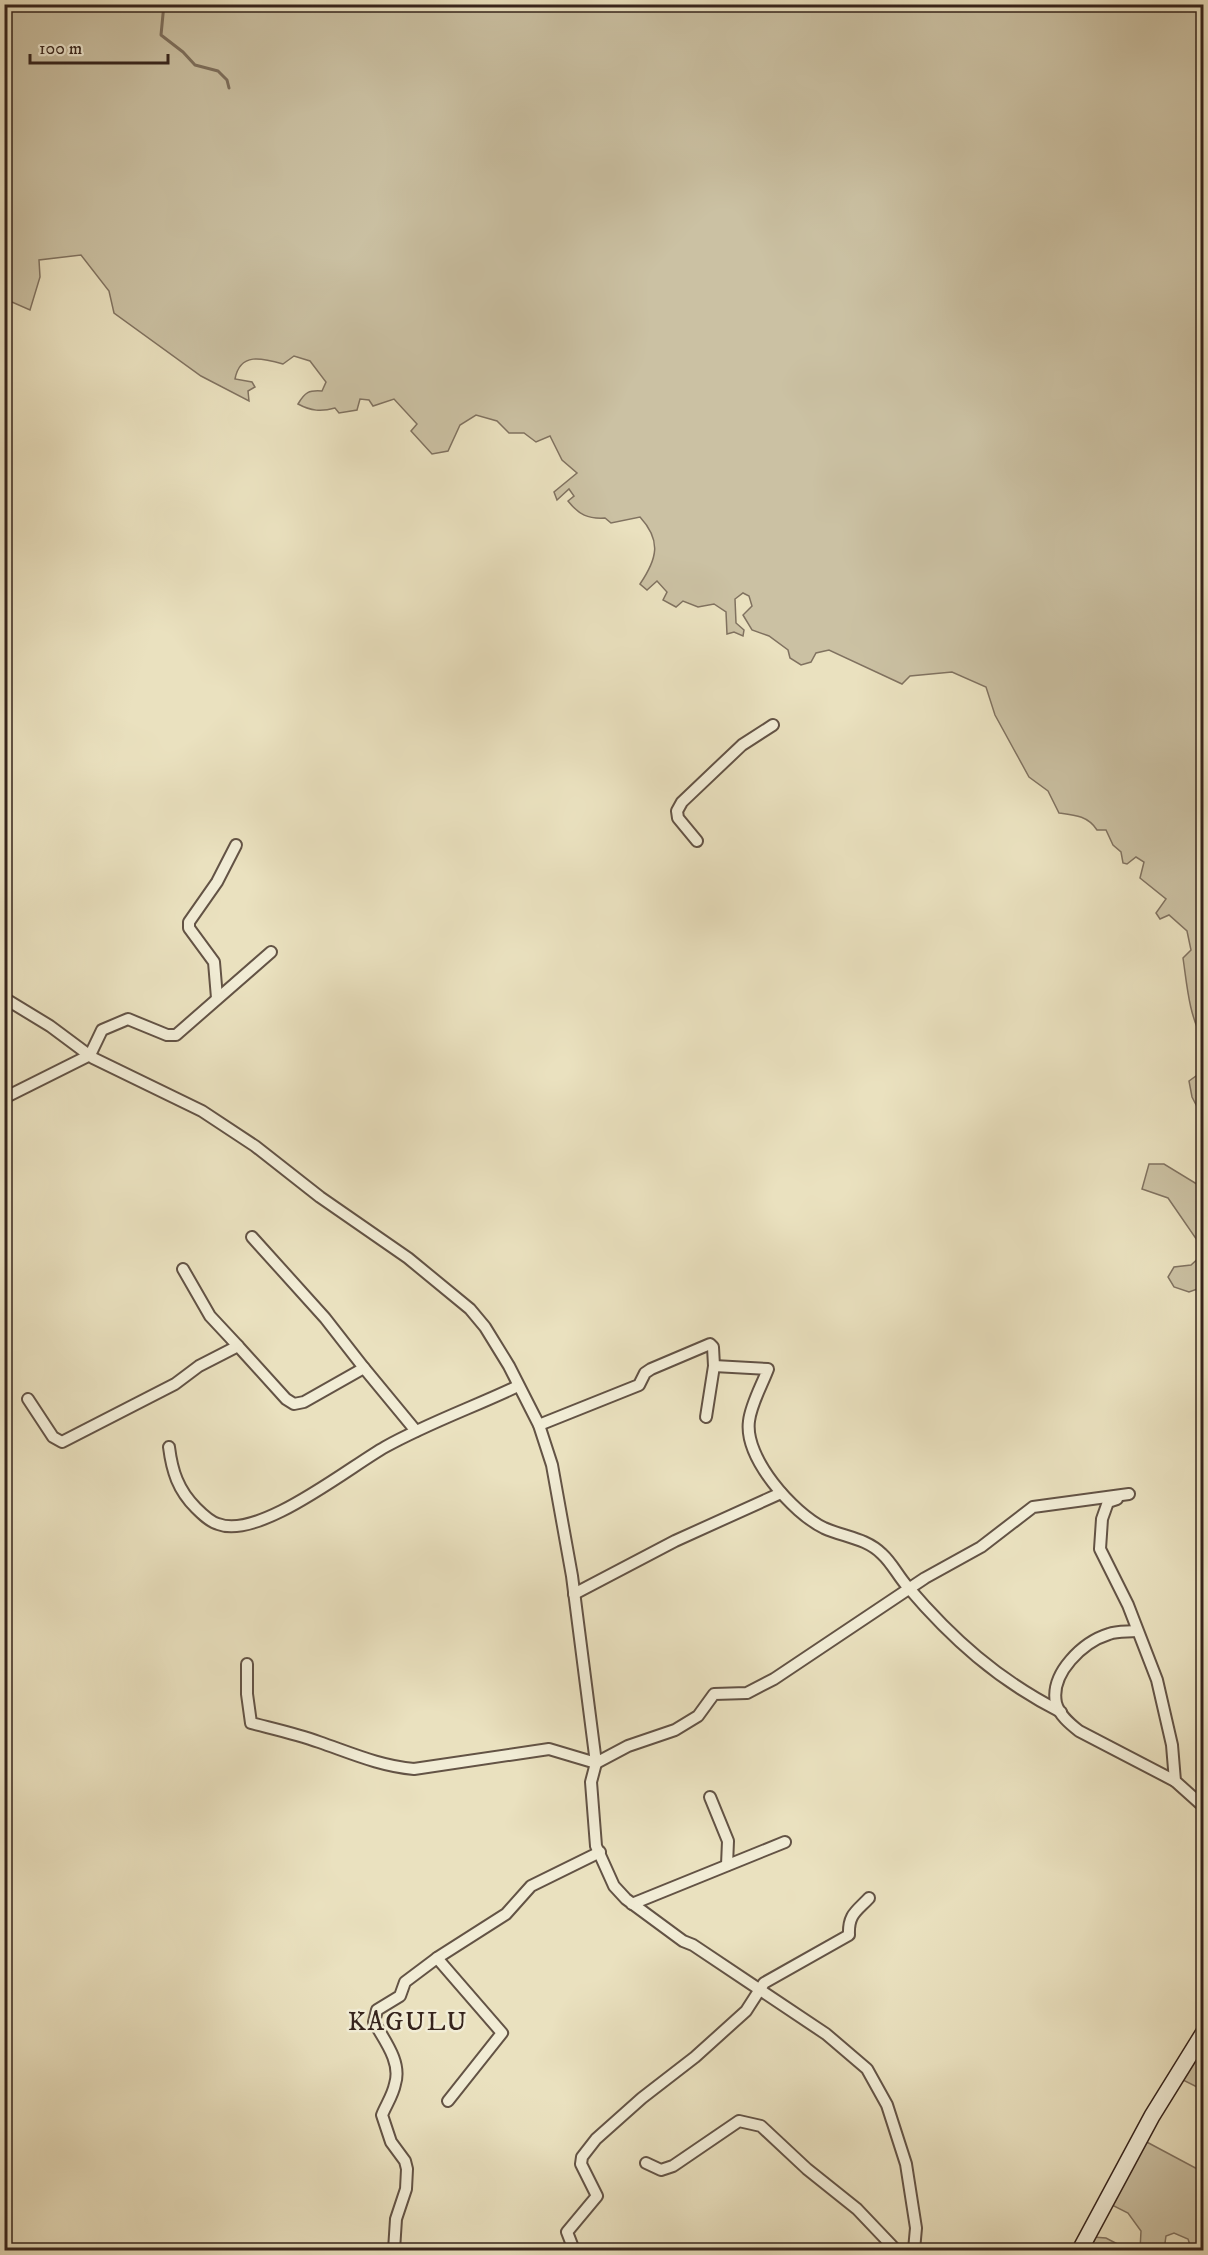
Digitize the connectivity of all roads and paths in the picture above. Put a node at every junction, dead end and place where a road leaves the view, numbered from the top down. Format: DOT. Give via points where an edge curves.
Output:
graph roads {
  1 [pos="773,725"];
  2 [pos="697,841"];
  3 [pos="236,845"];
  4 [pos="271,952"];
  5 [pos="4,998"];
  6 [pos="217,998"];
  7 [pos="90,1055"];
  8 [pos="4,1098"];
  9 [pos="252,1237"];
  10 [pos="183,1269"];
  11 [pos="238,1346"];
  12 [pos="714,1366"];
  13 [pos="364,1368"];
  14 [pos="518,1386"];
  15 [pos="28,1399"];
  16 [pos="706,1417"];
  17 [pos="538,1425"];
  18 [pos="416,1431"];
  19 [pos="169,1447"];
  20 [pos="781,1493"];
  21 [pos="909,1589"];
  22 [pos="574,1594"];
  23 [pos="1136,1631"];
  24 [pos="248,1664"];
  25 [pos="1061,1712"];
  26 [pos="597,1763"];
  27 [pos="1175,1781"];
  28 [pos="710,1797"];
  29 [pos="1203,1807"];
  30 [pos="786,1842"];
  31 [pos="600,1852"];
  32 [pos="728,1865"];
  33 [pos="869,1898"];
  34 [pos="632,1904"];
  35 [pos="437,1958"];
  36 [pos="760,1992"];
  37 [pos="1203,2032"];
  38 [pos="448,2101"];
  39 [pos="646,2163"];
  40 [pos="394,2250"];
  41 [pos="574,2250"];
  42 [pos="896,2250"];
  43 [pos="914,2250"];
  44 [pos="1080,2250"];
  1 -- 2 [label="street" via="742,745 682,802 678,818"];
  3 -- 6 [label="street" via="217,882 189,922 189,928 214,962"];
  4 -- 6 [label="street"];
  5 -- 7 [label="street"];
  6 -- 7 [label="street" via="176,1035 128,1019 109,1027 98,1034"];
  7 -- 8 [label="street"];
  7 -- 14 [label="street" via="214,1118 408,1258 470,1309 496,1345"];
  9 -- 13 [label="street"];
  10 -- 11 [label="street" via="210,1316"];
  11 -- 13 [label="street" via="294,1404"];
  11 -- 15 [label="street" via="175,1384 62,1442 53,1437"];
  12 -- 16 [label="street"];
  12 -- 17 [label="street" via="713,1347 703,1345 645,1373 639,1385"];
  12 -- 20 [label="street" via="768,1369 749,1420 749,1434 754,1450"];
  13 -- 18 [label="street"];
  14 -- 17 [label="street"];
  14 -- 18 [label="street"];
  17 -- 22 [label="street" via="552,1465"];
  18 -- 19 [label="street" via="279,1513 239,1527 218,1525 189,1501 173,1472"];
  20 -- 21 [label="street" via="825,1528 880,1551"];
  20 -- 22 [label="street" via="675,1541"];
  21 -- 23 [label="street" via="981,1547 1033,1508 1129,1494 1108,1502 1102,1519 1100,1549 1128,1605"];
  21 -- 25 [label="street" via="991,1671"];
  21 -- 26 [label="street" via="774,1678 747,1693 714,1694 698,1716 675,1730 628,1746"];
  22 -- 26 [label="street"];
  23 -- 25 [label="street" via="1109,1634 1065,1666 1056,1684 1056,1703"];
  23 -- 27 [label="street" via="1148,1653 1164,1703"];
  24 -- 26 [label="street" via="251,1723 355,1756 414,1768 549,1749"];
  25 -- 27 [label="street" via="1079,1731"];
  26 -- 31 [label="street" via="591,1782 596,1846"];
  27 -- 29 [label="street"];
  28 -- 32 [label="street" via="729,1841"];
  30 -- 32 [label="street"];
  31 -- 34 [label="street" via="614,1886"];
  31 -- 35 [label="street" via="531,1886 506,1914"];
  32 -- 34 [label="street"];
  33 -- 36 [label="street" via="853,1911 848,1921 849,1935 764,1983"];
  34 -- 36 [label="street"];
  35 -- 38 [label="street" via="502,2033"];
  35 -- 40 [label="street" via="405,1982 400,1996 376,2010 374,2018 396,2071 395,2085 382,2115 406,2169"];
  36 -- 41 [label="street" via="695,2057 642,2098 588,2149 581,2164 597,2196 567,2232"];
  36 -- 43 [label="street" via="826,2034 867,2069 879,2088 906,2164 916,2228"];
  37 -- 44 [label="main road" via="1152,2116"];
  39 -- 42 [label="street" via="661,2170 673,2166 739,2121 750,2122 761,2126 851,2203"];
}
